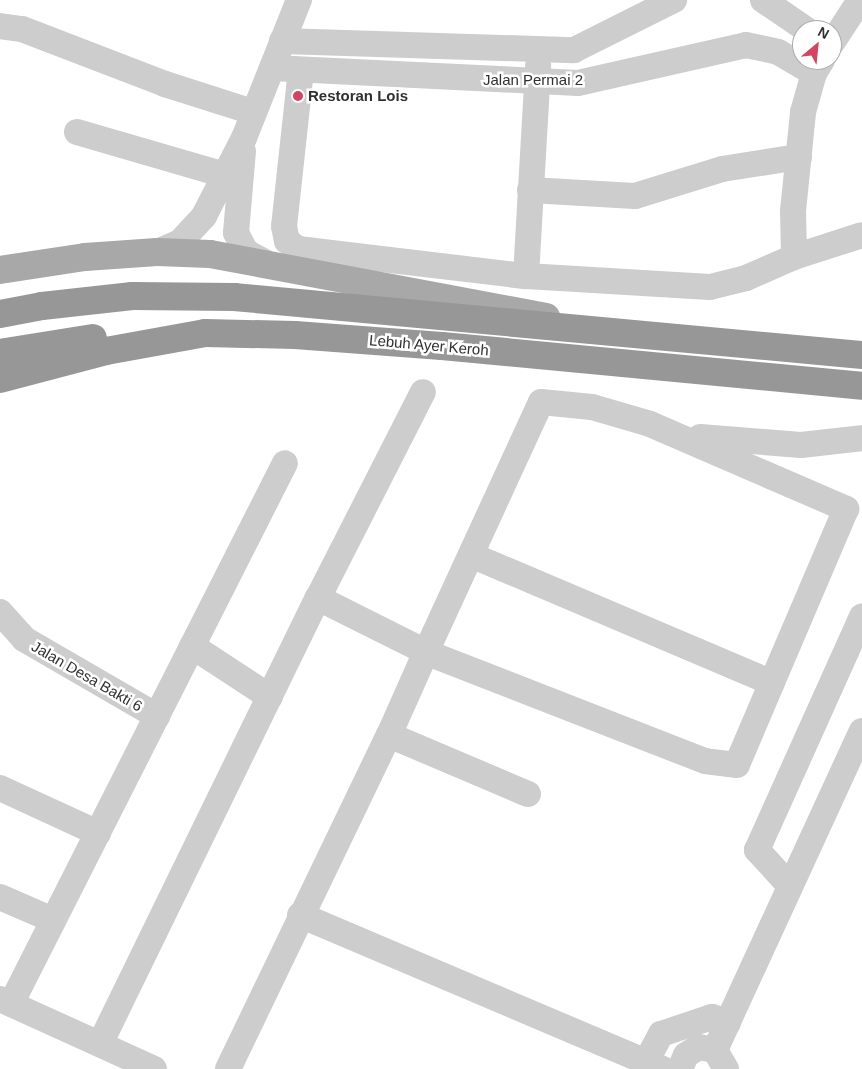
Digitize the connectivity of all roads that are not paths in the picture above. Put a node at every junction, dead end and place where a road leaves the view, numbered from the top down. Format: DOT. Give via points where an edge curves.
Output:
graph roads {
  1 [pos="299,0"];
  2 [pos="674,0"];
  3 [pos="763,0"];
  4 [pos="860,0"];
  5 [pos="793,20"];
  6 [pos="0,26"];
  7 [pos="842,28"];
  8 [pos="282,41"];
  9 [pos="540,46"];
  10 [pos="792,57"];
  11 [pos="272,68"];
  12 [pos="301,70"];
  13 [pos="817,70"];
  14 [pos="537,82"];
  15 [pos="253,112"];
  16 [pos="77,132"];
  17 [pos="244,138"];
  18 [pos="799,157"];
  19 [pos="225,175"];
  20 [pos="530,190"];
  21 [pos="862,235"];
  22 [pos="157,252"];
  23 [pos="794,257"];
  24 [pos="269,264"];
  25 [pos="0,270"];
  26 [pos="526,276"];
  27 [pos="0,314"];
  28 [pos="205,333"];
  29 [pos="603,333"];
  30 [pos="0,353"];
  31 [pos="862,355"];
  32 [pos="0,380"];
  33 [pos="862,386"];
  34 [pos="423,392"];
  35 [pos="680,435"];
  36 [pos="862,438"];
  37 [pos="285,463"];
  38 [pos="471,555"];
  39 [pos="318,598"];
  40 [pos="0,612"];
  41 [pos="862,616"];
  42 [pos="192,646"];
  43 [pos="426,652"];
  44 [pos="772,683"];
  45 [pos="270,697"];
  46 [pos="157,716"];
  47 [pos="862,731"];
  48 [pos="389,735"];
  49 [pos="0,788"];
  50 [pos="528,794"];
  51 [pos="98,832"];
  52 [pos="790,886"];
  53 [pos="0,897"];
  54 [pos="300,916"];
  55 [pos="53,920"];
  56 [pos="5,1002"];
  57 [pos="728,1022"];
  58 [pos="100,1044"];
  59 [pos="726,1063"];
  60 [pos="654,1065"];
  61 [pos="154,1069"];
  62 [pos="228,1069"];
  63 [pos="680,1069"];
  1 -- 8 [label="street"];
  2 -- 9 [label="street" via="574,50"];
  3 -- 5 [label="street"];
  4 -- 7 [label="street"];
  6 -- 15 [label="street" via="22,29 165,84"];
  8 -- 9 [label="street"];
  8 -- 11 [label="street"];
  9 -- 14 [label="street"];
  10 -- 14 [label="street, Jalan Permai 2" via="746,46 578,83"];
  11 -- 12 [label="street, Jalan Permai 2"];
  11 -- 15 [label="street"];
  12 -- 14 [label="street, Jalan Permai 2"];
  12 -- 26 [label="street" via="285,208 287,241 298,249"];
  13 -- 18 [label="street" via="803,112"];
  14 -- 20 [label="street"];
  15 -- 17 [label="street"];
  16 -- 19 [label="street"];
  17 -- 19 [label="street"];
  17 -- 24 [label="street" via="236,233 246,252"];
  18 -- 20 [label="street" via="722,169 635,196"];
  18 -- 23 [label="street"];
  19 -- 22 [label="street" via="204,216 180,242"];
  20 -- 26 [label="street"];
  21 -- 23 [label="street"];
  22 -- 24 [label="main road" via="210,254"];
  22 -- 25 [label="main road" via="84,256"];
  23 -- 26 [label="street" via="746,278 710,287"];
  24 -- 29 [label="main road" via="522,311"];
  27 -- 29 [label="highway, Lebuh Ayer Keroh" via="132,296 234,297"];
  28 -- 30 [label="highway" via="96,337"];
  28 -- 32 [label="highway, Lebuh Ayer Keroh" via="106,351"];
  28 -- 33 [label="highway, Lebuh Ayer Keroh" via="295,335 442,346"];
  29 -- 31 [label="highway, Lebuh Ayer Keroh"];
  34 -- 39 [label="street"];
  35 -- 36 [label="street" via="801,445"];
  35 -- 38 [label="street" via="592,407 541,402"];
  35 -- 44 [label="street" via="846,509"];
  37 -- 42 [label="street"];
  38 -- 43 [label="street"];
  38 -- 44 [label="street"];
  39 -- 43 [label="street"];
  39 -- 45 [label="street"];
  40 -- 46 [label="street, Jalan Desa Bakti 6" via="24,639 42,651"];
  41 -- 52 [label="street" via="757,850"];
  42 -- 45 [label="street"];
  42 -- 46 [label="street"];
  43 -- 44 [label="street" via="705,761 737,765"];
  43 -- 48 [label="street"];
  45 -- 58 [label="street"];
  46 -- 51 [label="street"];
  47 -- 52 [label="street"];
  48 -- 50 [label="street"];
  48 -- 54 [label="street"];
  49 -- 51 [label="street"];
  51 -- 55 [label="street"];
  52 -- 57 [label="street"];
  53 -- 55 [label="street"];
  54 -- 60 [label="street"];
  54 -- 62 [label="street"];
  55 -- 56 [label="street"];
  56 -- 58 [label="street"];
  57 -- 59 [label="street"];
  57 -- 60 [label="street" via="712,1017 661,1034"];
  58 -- 61 [label="street"];
  59 -- 63 [label="street" via="699,1047 681,1061"];
}
